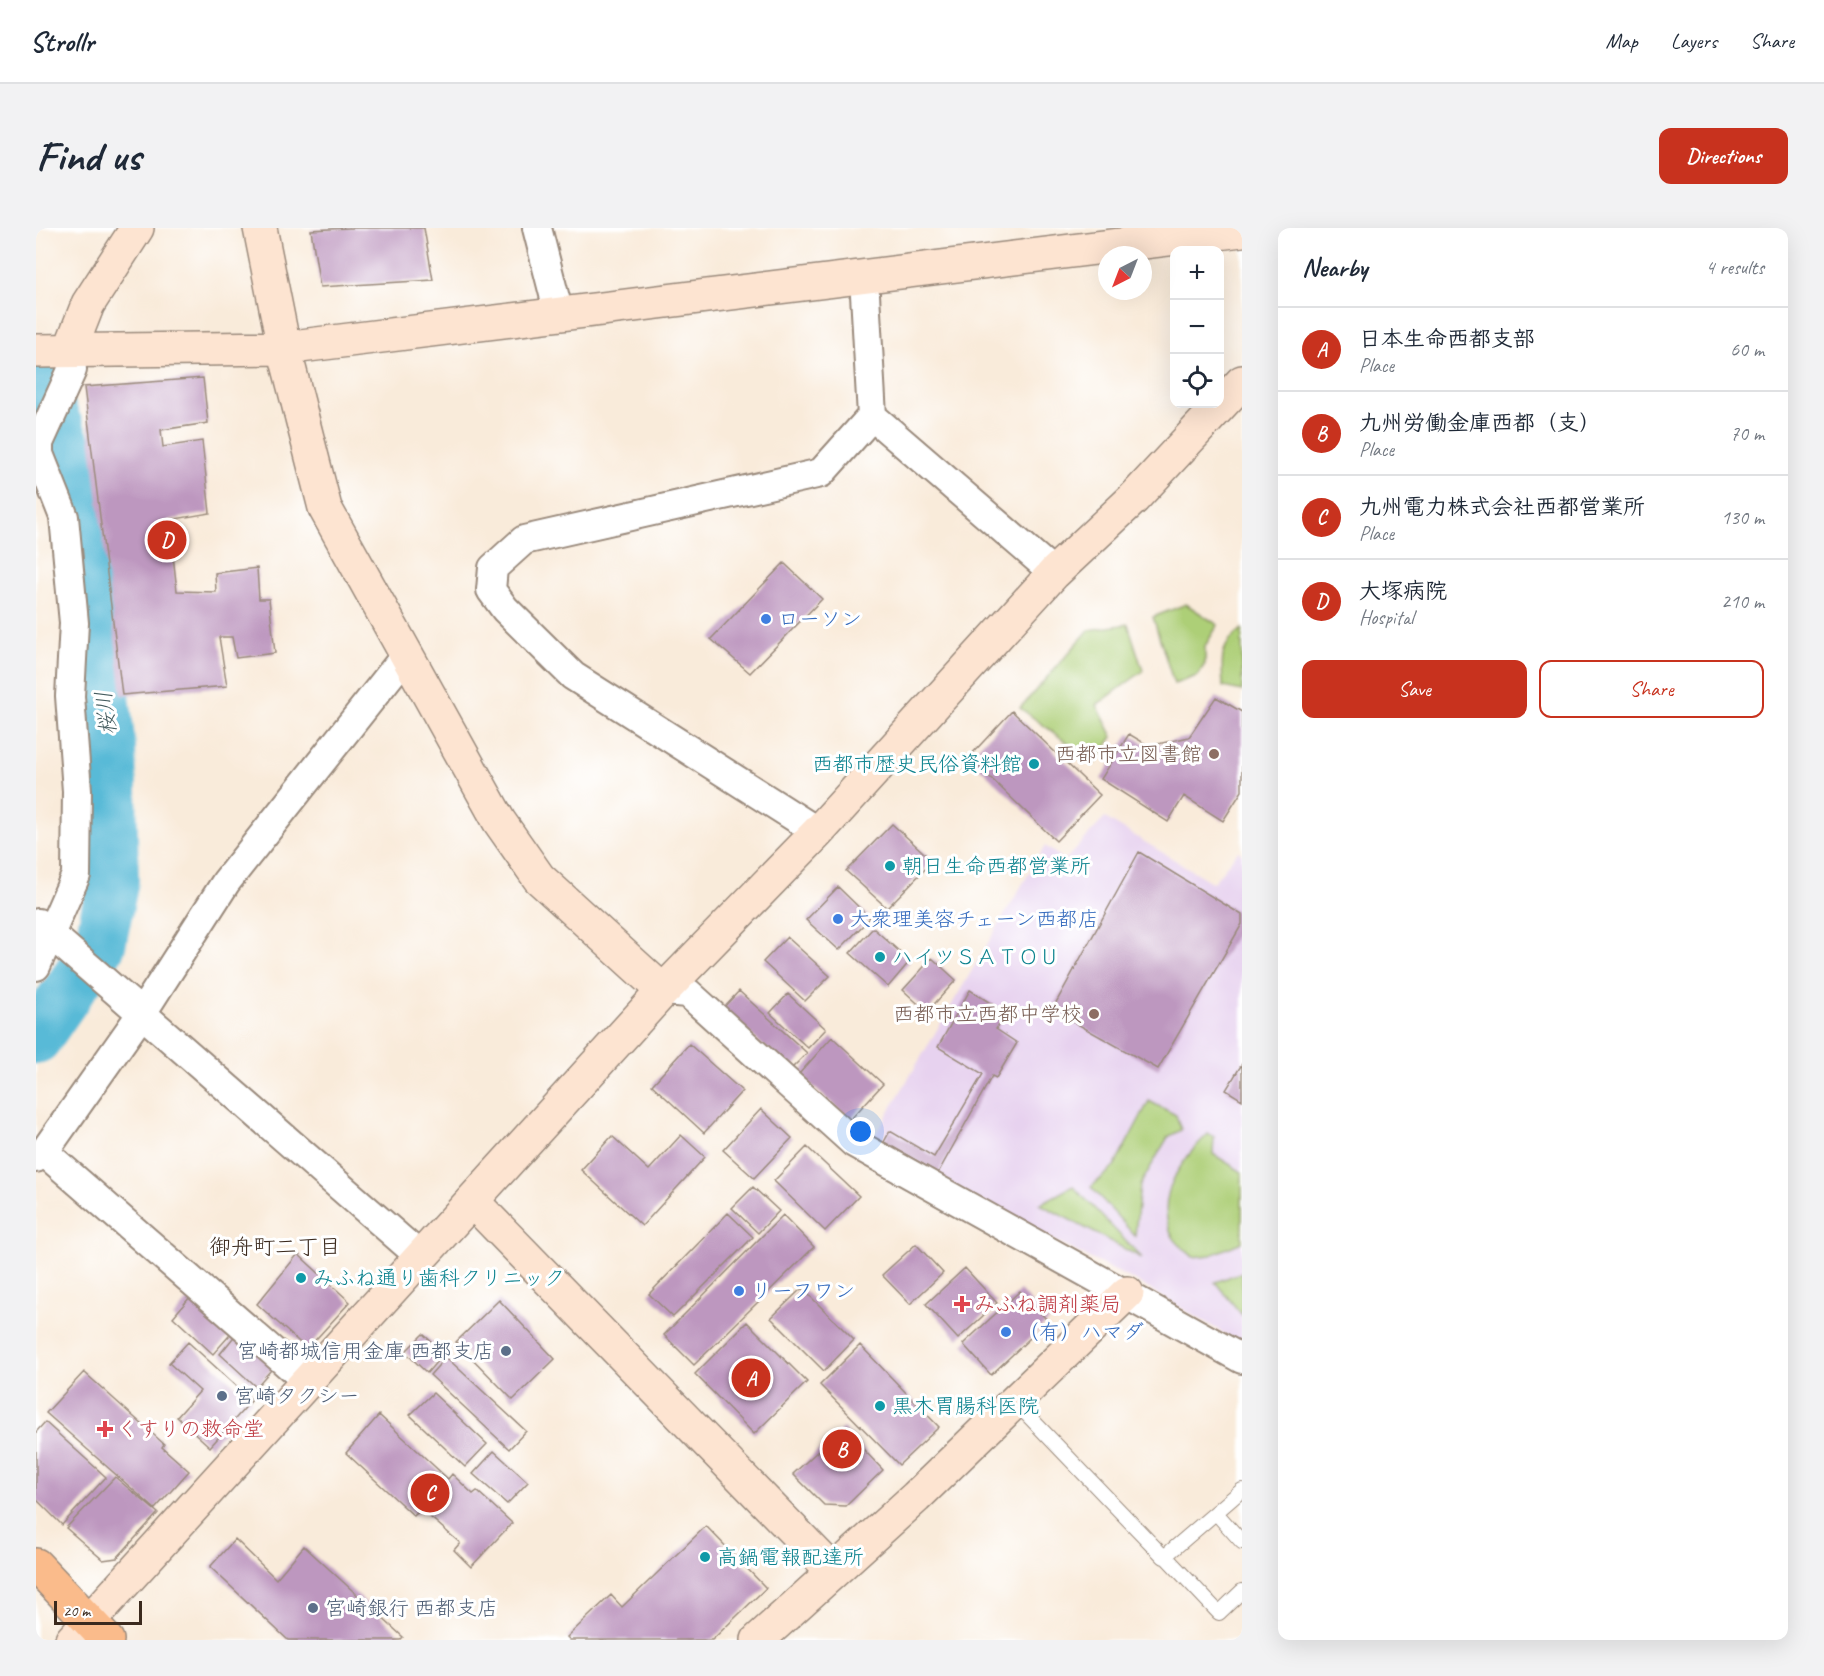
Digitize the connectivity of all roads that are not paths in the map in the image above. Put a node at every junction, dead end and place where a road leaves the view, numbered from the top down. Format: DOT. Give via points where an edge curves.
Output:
graph roads {
  1 [pos="137,228"];
  2 [pos="260,228"];
  3 [pos="537,228"];
  4 [pos="1242,230"];
  5 [pos="864,277"];
  6 [pos="559,314"];
  7 [pos="284,348"];
  8 [pos="50,356"];
  9 [pos="1242,382"];
  10 [pos="872,416"];
  11 [pos="38,453"];
  12 [pos="1054,573"];
  13 [pos="406,655"];
  14 [pos="818,832"];
  15 [pos="49,933"];
  16 [pos="36,966"];
  17 [pos="663,991"];
  18 [pos="137,1009"];
  19 [pos="40,1155"];
  20 [pos="473,1202"];
  21 [pos="422,1258"];
  22 [pos="1127,1293"];
  23 [pos="1242,1359"];
  24 [pos="308,1382"];
  25 [pos="1014,1402"];
  26 [pos="1242,1490"];
  27 [pos="1216,1513"];
  28 [pos="1242,1542"];
  29 [pos="1165,1556"];
  30 [pos="36,1565"];
  31 [pos="832,1570"];
  32 [pos="1242,1591"];
  33 [pos="89,1634"];
  34 [pos="758,1640"];
  1 -- 8 [label="street"];
  2 -- 7 [label="street"];
  3 -- 6 [label="street"];
  4 -- 5 [label="street"];
  5 -- 6 [label="street"];
  5 -- 10 [label="street"];
  6 -- 7 [label="street"];
  7 -- 8 [label="street"];
  7 -- 13 [label="street" via="325,508"];
  8 -- 11 [label="street"];
  9 -- 12 [label="street" via="1134,498"];
  10 -- 12 [label="street"];
  10 -- 14 [label="street" via="821,473 524,540 493,568 491,590 505,609 573,676"];
  11 -- 15 [label="street" via="64,517 74,623 70,696 77,791 76,876"];
  12 -- 14 [label="street"];
  13 -- 17 [label="street" via="499,821 539,878"];
  13 -- 18 [label="street" via="226,882"];
  14 -- 17 [label="street"];
  15 -- 16 [label="street"];
  15 -- 18 [label="street"];
  17 -- 20 [label="street"];
  17 -- 22 [label="street" via="688,993 854,1143"];
  18 -- 19 [label="street"];
  18 -- 21 [label="street"];
  19 -- 24 [label="street"];
  20 -- 21 [label="street"];
  20 -- 31 [label="street"];
  21 -- 24 [label="street"];
  22 -- 23 [label="street"];
  22 -- 25 [label="street"];
  24 -- 33 [label="street"];
  25 -- 29 [label="lane"];
  25 -- 31 [label="street" via="916,1497"];
  26 -- 27 [label="lane"];
  27 -- 28 [label="lane"];
  27 -- 29 [label="lane"];
  29 -- 32 [label="lane" via="1219,1613"];
  30 -- 33 [label="main road"];
  31 -- 34 [label="street"];
}
